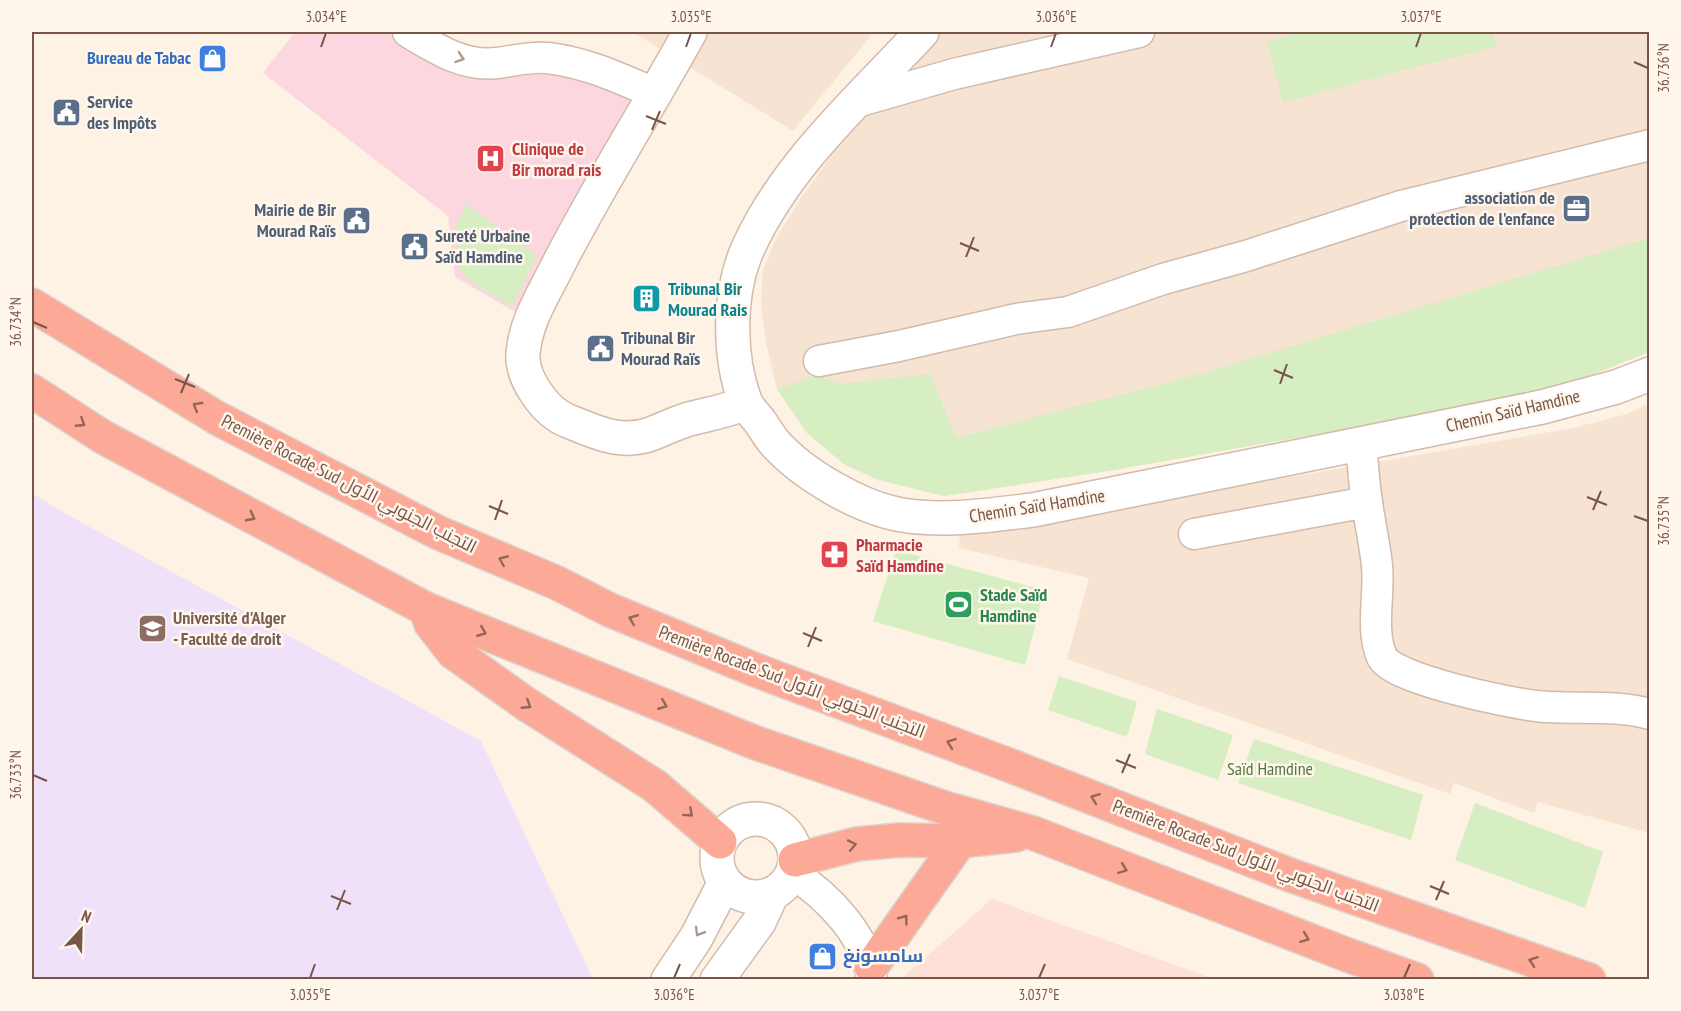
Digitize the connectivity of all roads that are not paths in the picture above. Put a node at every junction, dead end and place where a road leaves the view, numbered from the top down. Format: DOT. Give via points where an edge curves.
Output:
graph roads {
  1 [pos="408,32"];
  2 [pos="690,32"];
  3 [pos="922,32"];
  4 [pos="1139,32"];
  5 [pos="656,94"];
  6 [pos="853,103"];
  7 [pos="1650,145"];
  8 [pos="32,305"];
  9 [pos="819,361"];
  10 [pos="1650,374"];
  11 [pos="32,391"];
  12 [pos="746,403"];
  13 [pos="1360,444"];
  14 [pos="1367,502"];
  15 [pos="1194,534"];
  16 [pos="426,609"];
  17 [pos="1650,714"];
  18 [pos="1033,833"];
  19 [pos="960,841"];
  20 [pos="720,842"];
  21 [pos="785,879"];
  22 [pos="725,882"];
  23 [pos="871,973"];
  24 [pos="668,980"];
  25 [pos="717,980"];
  26 [pos="1418,980"];
  27 [pos="1589,980"];
  1 -- 5 [label="street, one-way" via="438,51 468,62 544,57 589,66"];
  2 -- 5 [label="main road"];
  3 -- 6 [label="main road, Chemin Saïd Hamdine"];
  4 -- 6 [label="street" via="954,74"];
  5 -- 12 [label="main road" via="580,222 532,315 525,335 526,367 538,397 560,418 619,438 648,435"];
  6 -- 12 [label="main road, Chemin Saïd Hamdine" via="780,190 748,249 738,281 732,325 736,368"];
  7 -- 9 [label="street" via="1401,206 1068,312 1016,319"];
  27 -- 8 [label="highway, Première Rocade Sud التجنب الجنوبي الأول, one-way" via="1290,875 758,671 610,610 440,532 217,418"];
  10 -- 13 [label="main road, Chemin Saïd Hamdine" via="1542,407"];
  11 -- 16 [label="highway, one-way" via="103,437"];
  12 -- 13 [label="main road, Chemin Saïd Hamdine" via="774,442 828,487 900,515 928,518 968,518 1033,510"];
  13 -- 14 [label="street"];
  14 -- 15 [label="street"];
  14 -- 17 [label="street" via="1377,568 1378,638 1388,664 1431,681 1515,703"];
  16 -- 18 [label="highway, one-way" via="756,743 945,808"];
  16 -- 20 [label="highway, one-way" via="431,624 453,652 655,786"];
  18 -- 19 [label="highway"];
  18 -- 26 [label="highway, one-way"];
  21 -- 19 [label="highway, one-way" via="857,844"];
  23 -- 19 [label="highway, one-way"];
  20 -- 21 [label="main road" via="738,822 765,820 777,825 794,846"];
  20 -- 22 [label="main road" via="717,863"];
  21 -- 22 [label="main road" via="756,897 744,895"];
  21 -- 23 [label="street" via="831,906 862,944"];
  21 -- 25 [label="main road"];
  22 -- 24 [label="main road, one-way" via="696,938"];
}
